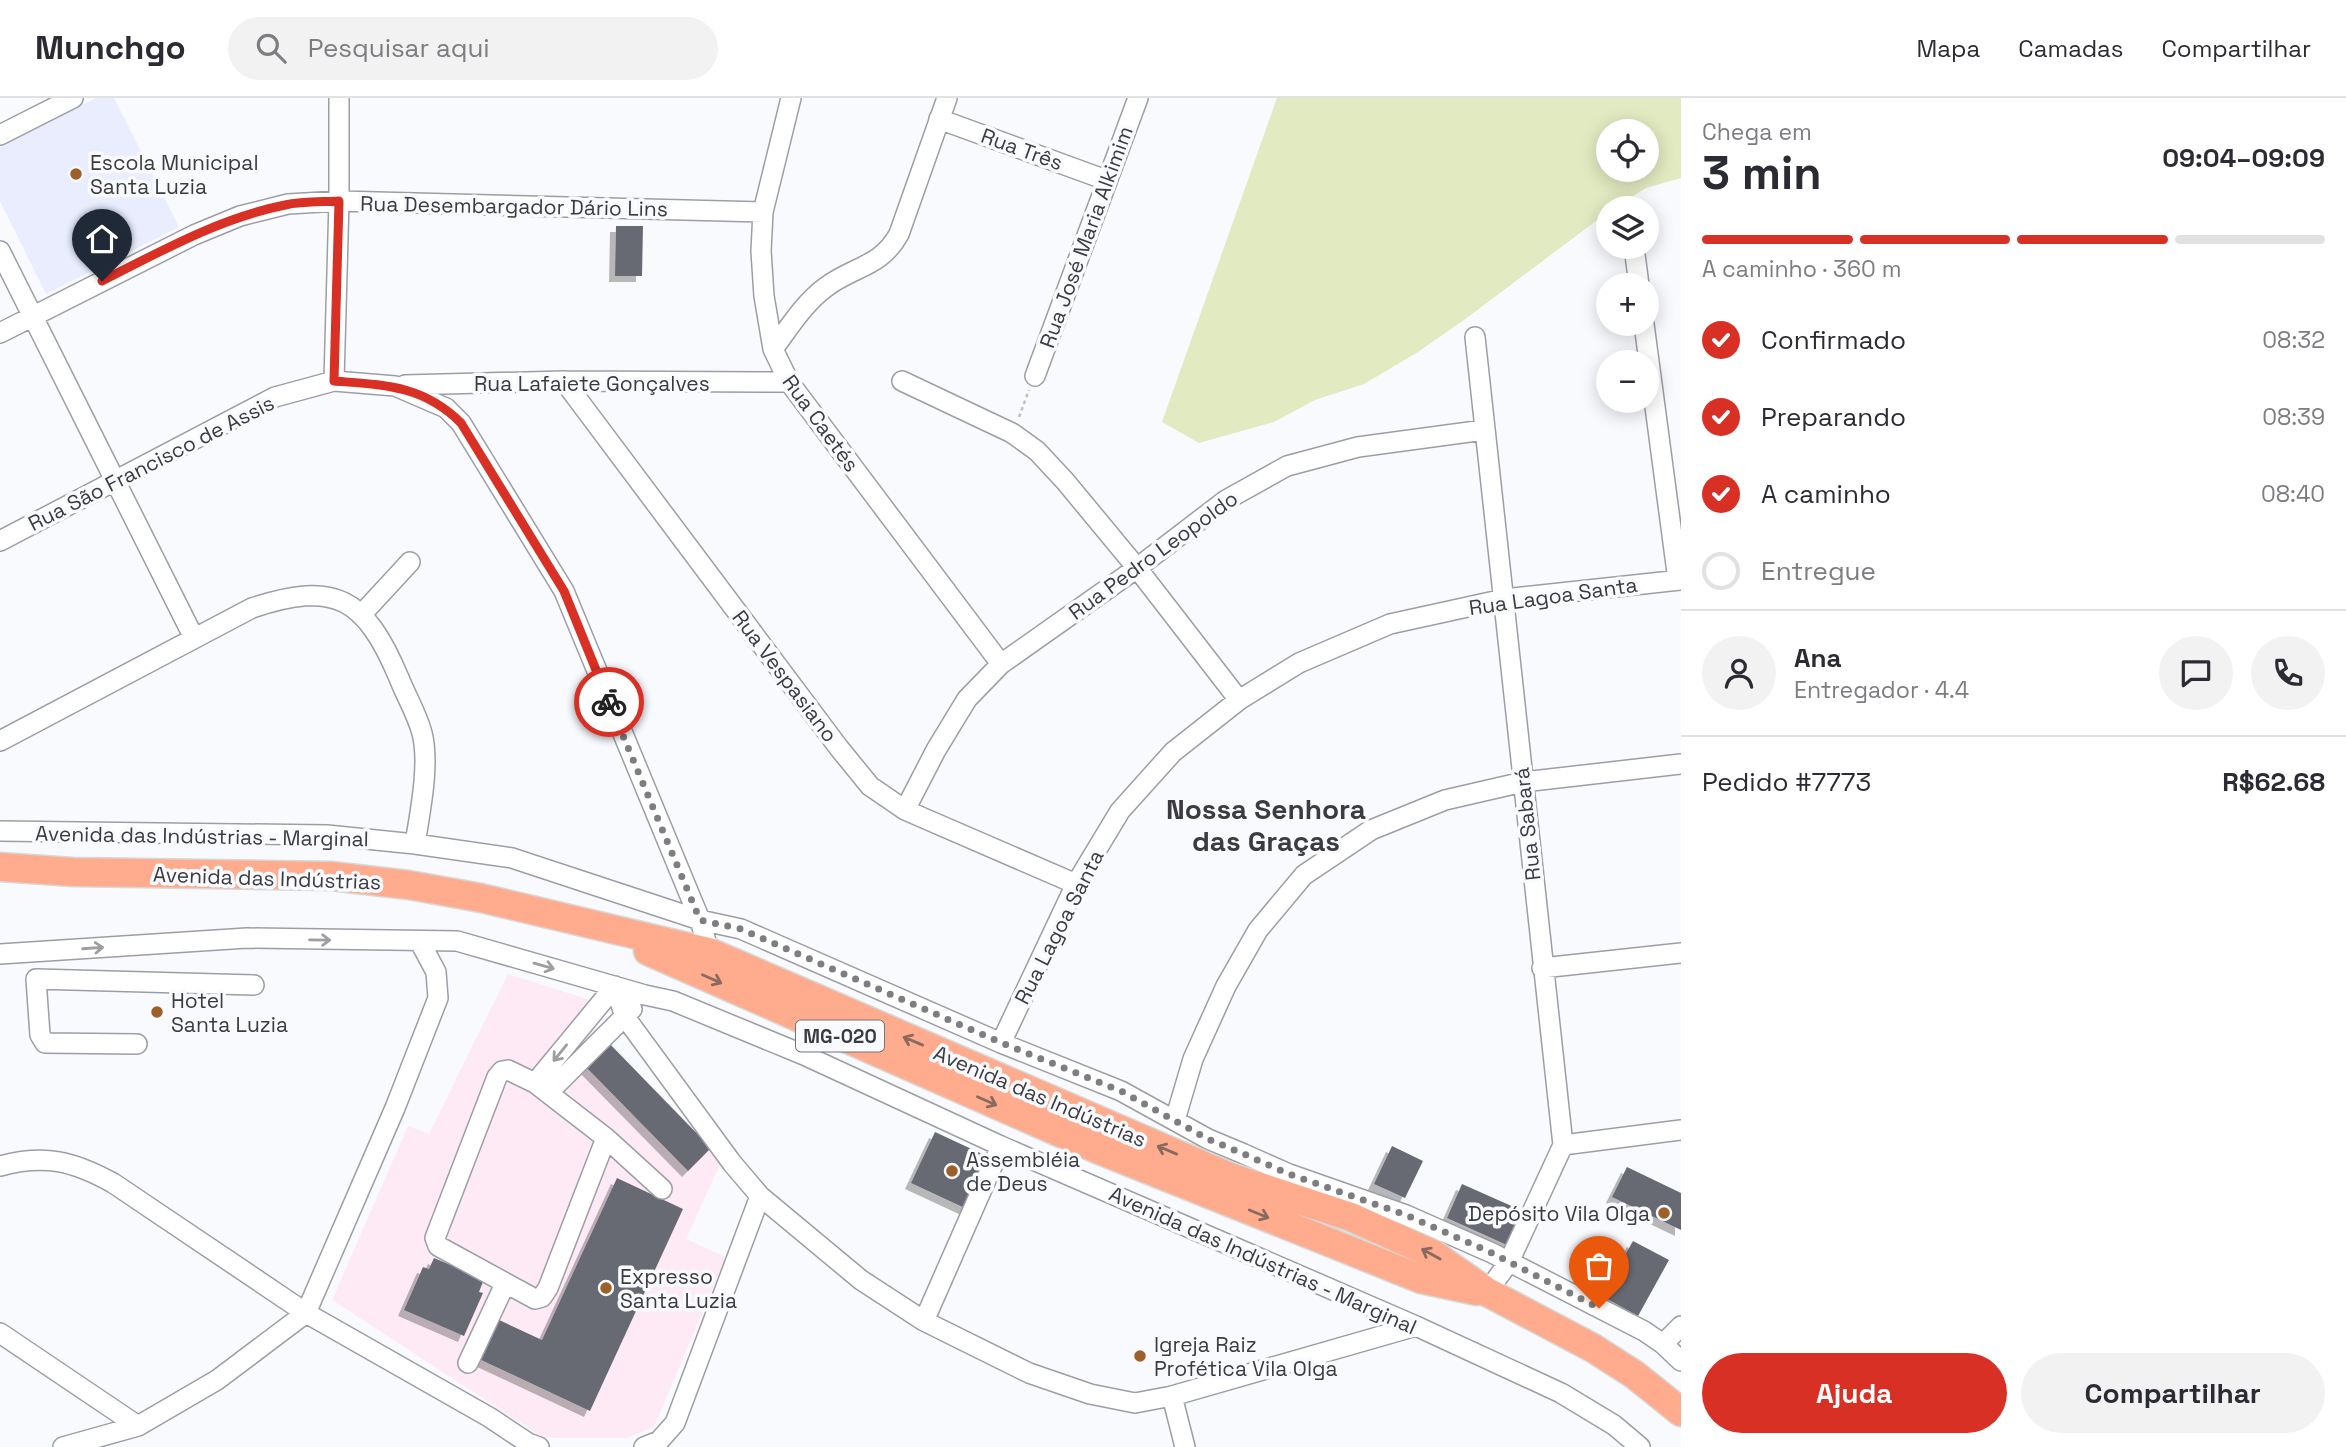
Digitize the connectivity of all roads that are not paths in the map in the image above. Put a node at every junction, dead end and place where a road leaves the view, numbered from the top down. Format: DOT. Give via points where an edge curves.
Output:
graph roads {
  1 [pos="73,98"];
  2 [pos="339,98"];
  3 [pos="791,98"];
  4 [pos="947,98"];
  5 [pos="1138,98"];
  6 [pos="939,119"];
  7 [pos="0,135"];
  8 [pos="1106,180"];
  9 [pos="339,201"];
  10 [pos="763,212"];
  11 [pos="0,251"];
  12 [pos="33,316"];
  13 [pos="0,333"];
  14 [pos="1646,336"];
  15 [pos="1475,337"];
  16 [pos="773,349"];
  17 [pos="1034,376"];
  18 [pos="334,381"];
  19 [pos="902,381"];
  20 [pos="564,382"];
  21 [pos="789,382"];
  22 [pos="395,386"];
  23 [pos="1484,430"];
  24 [pos="117,481"];
  25 [pos="0,541"];
  26 [pos="410,562"];
  27 [pos="1137,568"];
  28 [pos="1679,580"];
  29 [pos="1504,599"];
  30 [pos="361,615"];
  31 [pos="194,638"];
  32 [pos="1001,664"];
  33 [pos="1239,700"];
  34 [pos="0,741"];
  35 [pos="1681,764"];
  36 [pos="1523,782"];
  37 [pos="905,810"];
  38 [pos="0,831"];
  39 [pos="415,844"];
  40 [pos="0,867"];
  41 [pos="73,872"];
  42 [pos="1076,884"];
  43 [pos="0,887"];
  44 [pos="700,920"];
  45 [pos="583,921"];
  46 [pos="420,942"];
  47 [pos="52,950"];
  48 [pos="709,952"];
  49 [pos="1681,953"];
  50 [pos="0,954"];
  51 [pos="1542,968"];
  52 [pos="55,980"];
  53 [pos="254,985"];
  54 [pos="615,986"];
  55 [pos="645,995"];
  56 [pos="625,1017"];
  57 [pos="817,1026"];
  58 [pos="1002,1043"];
  59 [pos="137,1044"];
  60 [pos="804,1055"];
  61 [pos="890,1058"];
  62 [pos="541,1088"];
  63 [pos="877,1089"];
  64 [pos="1175,1120"];
  65 [pos="1681,1130"];
  66 [pos="606,1139"];
  67 [pos="1563,1145"];
  68 [pos="1001,1146"];
  69 [pos="1237,1165"];
  70 [pos="0,1166"];
  71 [pos="1196,1188"];
  72 [pos="662,1189"];
  73 [pos="761,1196"];
  74 [pos="1509,1262"];
  75 [pos="505,1284"];
  76 [pos="1487,1292"];
  77 [pos="306,1313"];
  78 [pos="924,1321"];
  79 [pos="1416,1326"];
  80 [pos="1681,1326"];
  81 [pos="0,1333"];
  82 [pos="1664,1344"];
  83 [pos="1681,1361"];
  84 [pos="468,1363"];
  85 [pos="1172,1396"];
  86 [pos="1681,1412"];
  87 [pos="138,1426"];
  88 [pos="63,1447"];
  89 [pos="539,1447"];
  90 [pos="644,1447"];
  91 [pos="1185,1447"];
  92 [pos="1640,1447"];
  1 -- 7 [label="street"];
  2 -- 9 [label="street"];
  3 -- 10 [label="street, Rua Caetés"];
  4 -- 6 [label="street"];
  5 -- 8 [label="street, Rua José Maria Alkimim"];
  6 -- 8 [label="street, Rua Três"];
  6 -- 16 [label="street" via="891,249 825,288"];
  8 -- 17 [label="street, Rua José Maria Alkimim"];
  9 -- 10 [label="street, Rua Desembargador Dário Lins"];
  9 -- 12 [label="street, Rua Desembargador Dário Lins" via="288,204 240,216"];
  9 -- 18 [label="street"];
  10 -- 16 [label="street, Rua Caetés" via="764,296"];
  11 -- 12 [label="street"];
  12 -- 13 [label="street, Rua Desembargador Dário Lins"];
  12 -- 24 [label="street"];
  14 -- 28 [label="street"];
  15 -- 23 [label="street, Rua Sabará"];
  16 -- 21 [label="street, Rua Caetés"];
  18 -- 22 [label="street, Rua São Francisco de Assis"];
  18 -- 24 [label="street, Rua São Francisco de Assis" via="275,397"];
  19 -- 27 [label="street" via="1012,433 1037,451"];
  20 -- 21 [label="street, Rua Lafaiete Gonçalves"];
  20 -- 22 [label="street, Rua Lafaiete Gonçalves"];
  20 -- 37 [label="street, Rua Vespasiano" via="839,748 870,786"];
  21 -- 32 [label="street, Rua Caetés"];
  22 -- 44 [label="street, Rua São Francisco de Assis" via="446,408 461,423 564,591"];
  23 -- 27 [label="street, Rua Pedro Leopoldo" via="1358,447 1287,466 1226,500"];
  23 -- 29 [label="street, Rua Sabará"];
  24 -- 25 [label="street, Rua São Francisco de Assis"];
  24 -- 31 [label="street"];
  26 -- 30 [label="street"];
  27 -- 32 [label="street, Rua Pedro Leopoldo"];
  27 -- 33 [label="street"];
  28 -- 29 [label="street, Rua Lagoa Santa"];
  29 -- 33 [label="street, Rua Lagoa Santa" via="1390,624 1299,663"];
  29 -- 36 [label="street, Rua Sabará"];
  30 -- 31 [label="street" via="345,602 321,594 284,597 251,608"];
  30 -- 39 [label="street" via="391,660 422,733 424,779"];
  31 -- 34 [label="street"];
  32 -- 37 [label="street, Rua Pedro Leopoldo" via="967,699"];
  33 -- 42 [label="street, Rua Lagoa Santa" via="1173,752 1120,811"];
  35 -- 36 [label="street"];
  36 -- 51 [label="street, Rua Sabará"];
  36 -- 64 [label="street" via="1445,800 1371,830 1304,875 1258,930 1226,986 1193,1059"];
  37 -- 42 [label="street, Rua Vespasiano"];
  38 -- 39 [label="street, Avenida das Indústrias - Marginal" via="327,835"];
  39 -- 44 [label="street, Avenida das Indústrias - Marginal" via="512,858"];
  40 -- 41 [label="highway, Avenida das Indústrias / MG-020"];
  41 -- 43 [label="highway, Avenida das Indústrias / MG-020"];
  41 -- 45 [label="highway, Avenida das Indústrias / MG-020" via="331,876 409,885"];
  42 -- 58 [label="street, Rua Lagoa Santa"];
  44 -- 48 [label="street, Rua São Francisco de Assis"];
  44 -- 58 [label="street, Avenida das Indústrias - Marginal" via="741,929"];
  45 -- 48 [label="highway, Avenida das Indústrias / MG-020"];
  45 -- 57 [label="highway, Avenida das Indústrias / MG-020, one-way"];
  47 -- 46 [label="street, Avenida das Indústrias - Marginal, one-way" via="247,938"];
  46 -- 54 [label="street, Avenida das Indústrias - Marginal, one-way" via="457,941"];
  46 -- 77 [label="street" via="436,972 438,998"];
  47 -- 50 [label="street, Avenida das Indústrias - Marginal"];
  47 -- 52 [label="street"];
  69 -- 48 [label="highway, Avenida das Indústrias / MG-020, one-way"];
  49 -- 51 [label="street"];
  51 -- 67 [label="street, Rua Sabará"];
  52 -- 53 [label="street"];
  52 -- 59 [label="street" via="36,979 41,1040"];
  54 -- 55 [label="street, Avenida das Indústrias - Marginal"];
  54 -- 56 [label="street"];
  54 -- 62 [label="street, one-way"];
  55 -- 56 [label="street"];
  55 -- 60 [label="street, Avenida das Indústrias - Marginal" via="673,1001"];
  56 -- 62 [label="street"];
  56 -- 73 [label="street"];
  57 -- 60 [label="street"];
  57 -- 61 [label="highway, Avenida das Indústrias / MG-020"];
  58 -- 64 [label="street, Avenida das Indústrias - Marginal" via="1121,1091"];
  60 -- 63 [label="street, Avenida das Indústrias - Marginal"];
  61 -- 63 [label="street"];
  61 -- 71 [label="highway, Avenida das Indústrias / MG-020, one-way"];
  62 -- 66 [label="street"];
  62 -- 75 [label="street" via="508,1070 499,1075 435,1238 438,1246"];
  63 -- 68 [label="street, Avenida das Indústrias - Marginal"];
  64 -- 69 [label="street, Avenida das Indústrias - Marginal" via="1208,1139"];
  65 -- 67 [label="street"];
  66 -- 72 [label="street"];
  66 -- 75 [label="street" via="546,1293 535,1299"];
  67 -- 74 [label="street"];
  68 -- 78 [label="street"];
  68 -- 79 [label="street, Avenida das Indústrias - Marginal"];
  69 -- 71 [label="street" via="1217,1185"];
  69 -- 74 [label="street, Avenida das Indústrias - Marginal" via="1289,1174 1406,1215"];
  76 -- 69 [label="highway, Avenida das Indústrias / MG-020, one-way" via="1433,1254"];
  70 -- 77 [label="street" via="26,1159 57,1160 86,1168"];
  71 -- 76 [label="highway, Avenida das Indústrias / MG-020, one-way" via="1422,1279"];
  73 -- 78 [label="street" via="861,1280"];
  73 -- 90 [label="street" via="675,1423 659,1441"];
  74 -- 76 [label="street"];
  74 -- 82 [label="street, Avenida das Indústrias - Marginal"];
  75 -- 84 [label="street"];
  76 -- 86 [label="highway, Avenida das Indústrias / MG-020" via="1593,1348"];
  77 -- 87 [label="street" via="217,1380"];
  77 -- 89 [label="street"];
  78 -- 85 [label="street" via="1029,1373 1090,1394 1135,1403"];
  79 -- 85 [label="street"];
  79 -- 92 [label="street, Avenida das Indústrias - Marginal" via="1561,1393"];
  80 -- 82 [label="street"];
  81 -- 87 [label="street"];
  82 -- 83 [label="street, Avenida das Indústrias - Marginal"];
  85 -- 91 [label="street"];
  87 -- 88 [label="street"];
}
